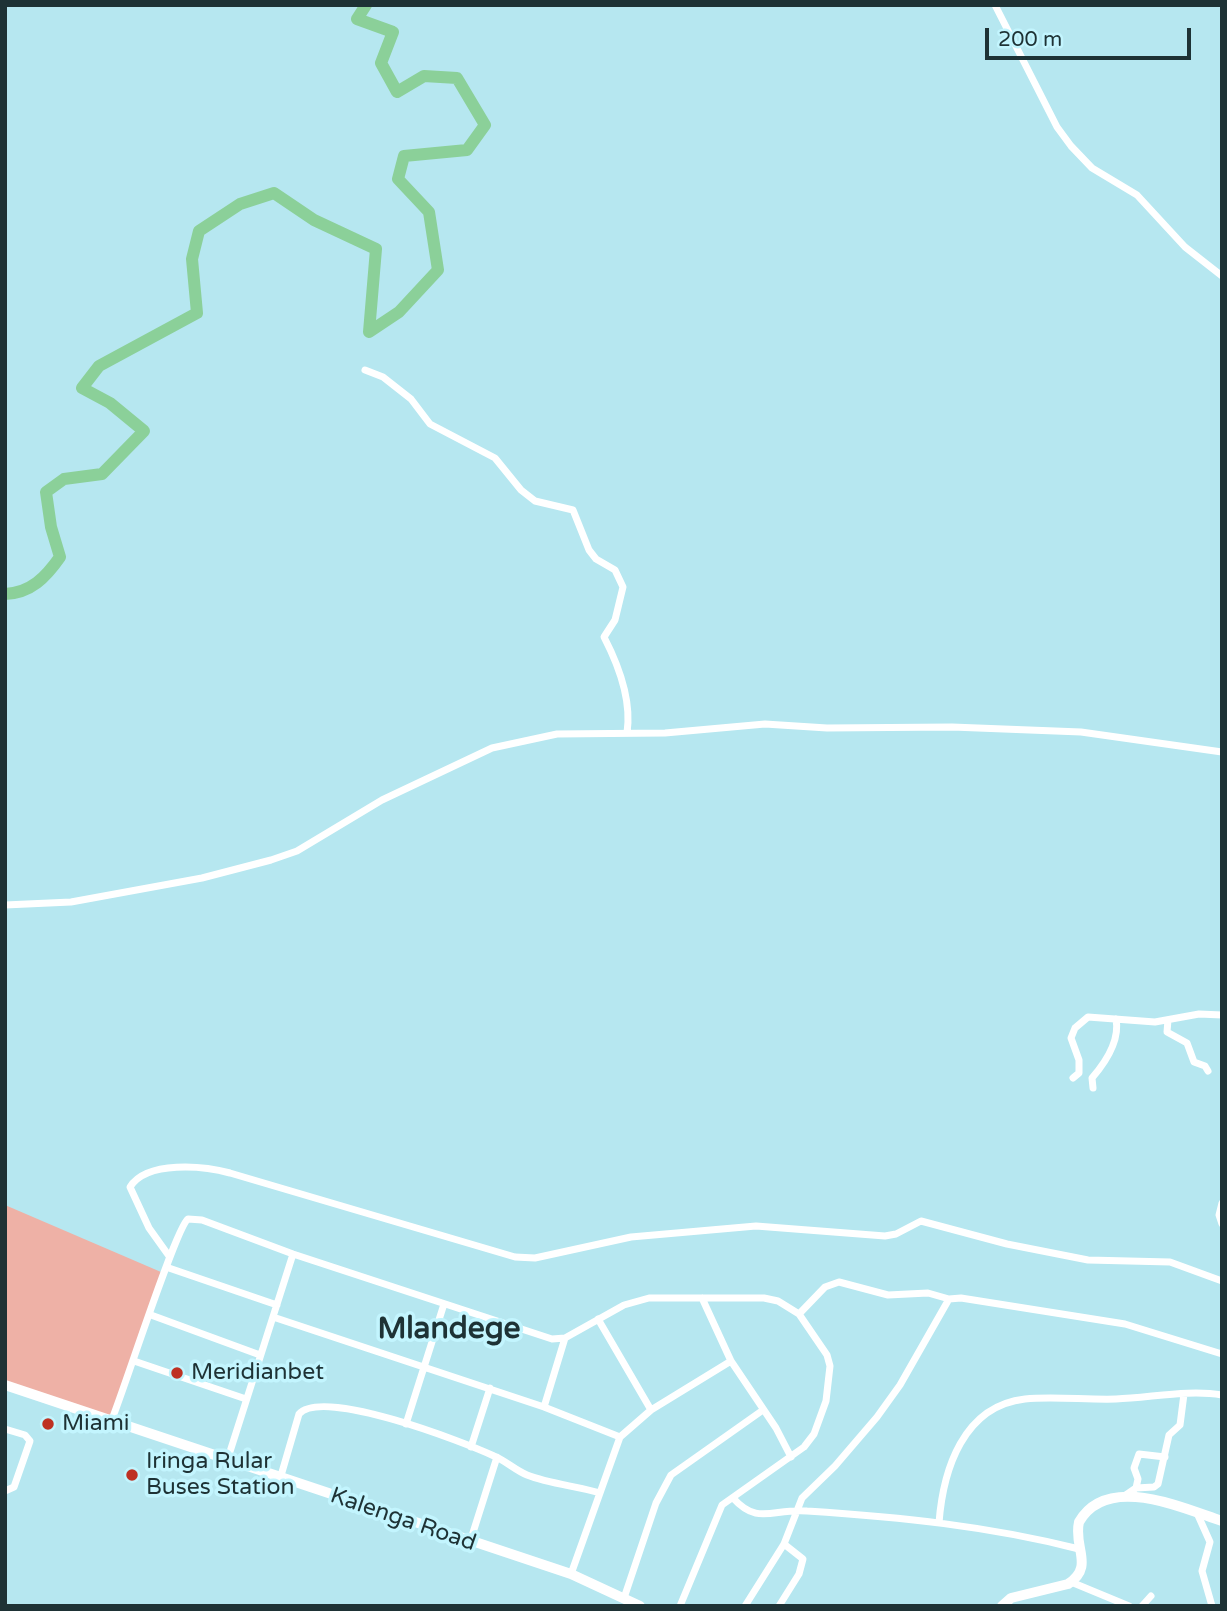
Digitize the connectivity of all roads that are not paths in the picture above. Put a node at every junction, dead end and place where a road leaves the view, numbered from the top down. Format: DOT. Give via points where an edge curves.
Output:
graph roads {
  1 [pos="995,5"];
  2 [pos="1222,276"];
  3 [pos="365,370"];
  4 [pos="627,733"];
  5 [pos="1222,752"];
  6 [pos="5,905"];
  7 [pos="1222,1015"];
  8 [pos="1116,1019"];
  9 [pos="1168,1020"];
  10 [pos="1208,1071"];
  11 [pos="1073,1079"];
  12 [pos="1093,1088"];
  13 [pos="1222,1203"];
  14 [pos="1222,1224"];
  15 [pos="293,1254"];
  16 [pos="169,1256"];
  17 [pos="166,1267"];
  18 [pos="1222,1281"];
  19 [pos="702,1298"];
  20 [pos="949,1299"];
  21 [pos="444,1304"];
  22 [pos="277,1305"];
  23 [pos="799,1314"];
  24 [pos="151,1315"];
  25 [pos="274,1317"];
  26 [pos="598,1319"];
  27 [pos="565,1338"];
  28 [pos="1222,1354"];
  29 [pos="260,1355"];
  30 [pos="134,1361"];
  31 [pos="731,1361"];
  32 [pos="426,1368"];
  33 [pos="5,1385"];
  34 [pos="490,1388"];
  35 [pos="1184,1394"];
  36 [pos="1222,1395"];
  37 [pos="246,1399"];
  38 [pos="544,1407"];
  39 [pos="651,1410"];
  40 [pos="763,1410"];
  41 [pos="112,1419"];
  42 [pos="406,1424"];
  43 [pos="5,1429"];
  44 [pos="620,1437"];
  45 [pos="471,1447"];
  46 [pos="497,1457"];
  47 [pos="791,1457"];
  48 [pos="1165,1457"];
  49 [pos="228,1461"];
  50 [pos="280,1479"];
  51 [pos="1136,1488"];
  52 [pos="5,1490"];
  53 [pos="600,1493"];
  54 [pos="1123,1497"];
  55 [pos="733,1498"];
  56 [pos="797,1510"];
  57 [pos="1197,1513"];
  58 [pos="1222,1521"];
  59 [pos="939,1522"];
  60 [pos="470,1542"];
  61 [pos="784,1544"];
  62 [pos="1079,1549"];
  63 [pos="571,1574"];
  64 [pos="1071,1582"];
  65 [pos="1152,1596"];
  66 [pos="624,1598"];
  67 [pos="640,1606"];
  68 [pos="680,1606"];
  69 [pos="746,1606"];
  70 [pos="779,1606"];
  71 [pos="1002,1606"];
  72 [pos="1129,1606"];
  73 [pos="1142,1606"];
  74 [pos="1212,1606"];
  1 -- 2 [label="street" via="1071,146 1091,168 1137,194 1185,247"];
  3 -- 4 [label="street" via="383,377 411,399 430,424 495,458 534,501 576,513 593,555 622,581 623,596 604,637 623,682"];
  4 -- 5 [label="street" via="765,724 952,727 1081,732"];
  4 -- 6 [label="street" via="572,732 501,745 382,800 297,851 228,872 71,902"];
  7 -- 9 [label="street"];
  8 -- 9 [label="street"];
  8 -- 11 [label="street" via="1088,1017 1075,1028 1071,1038 1079,1067"];
  8 -- 12 [label="street" via="1115,1038 1092,1077"];
  9 -- 10 [label="street" via="1167,1032 1187,1043 1194,1062"];
  13 -- 14 [label="street"];
  15 -- 16 [label="street" via="193,1218 184,1222"];
  15 -- 21 [label="street"];
  15 -- 22 [label="street"];
  16 -- 17 [label="street"];
  16 -- 18 [label="street" via="149,1228 130,1187 149,1174 185,1166 230,1173 515,1257 543,1256 631,1237 756,1226 885,1236 921,1221 1088,1260 1183,1265"];
  17 -- 22 [label="street"];
  17 -- 24 [label="street"];
  19 -- 23 [label="street" via="764,1298"];
  19 -- 26 [label="street" via="649,1298"];
  19 -- 31 [label="street"];
  20 -- 23 [label="street" via="928,1293 888,1295 839,1282 825,1287"];
  20 -- 28 [label="street" via="1125,1324"];
  20 -- 56 [label="street" via="877,1417 806,1492"];
  21 -- 27 [label="street" via="552,1339"];
  21 -- 32 [label="street"];
  22 -- 25 [label="street"];
  23 -- 47 [label="street" via="827,1355 830,1378 814,1434"];
  24 -- 29 [label="street"];
  24 -- 30 [label="street"];
  25 -- 29 [label="street"];
  25 -- 32 [label="street"];
  26 -- 27 [label="street"];
  26 -- 39 [label="street"];
  27 -- 38 [label="street"];
  29 -- 37 [label="street"];
  30 -- 37 [label="street"];
  30 -- 41 [label="street"];
  31 -- 39 [label="street"];
  31 -- 40 [label="street"];
  32 -- 34 [label="street"];
  32 -- 42 [label="street"];
  33 -- 41 [label="main road, Kalenga Road"];
  34 -- 38 [label="street"];
  34 -- 45 [label="street"];
  35 -- 36 [label="street"];
  35 -- 48 [label="street" via="1180,1425 1170,1433"];
  35 -- 59 [label="street" via="1082,1401 1031,1398 975,1420 944,1480"];
  37 -- 49 [label="street"];
  38 -- 44 [label="street"];
  39 -- 44 [label="street"];
  40 -- 47 [label="street"];
  40 -- 66 [label="street" via="671,1475 656,1503"];
  41 -- 49 [label="main road, Kalenga Road"];
  42 -- 45 [label="street"];
  42 -- 50 [label="street" via="355,1410 306,1408 296,1422"];
  43 -- 52 [label="street" via="26,1435 30,1441 14,1487"];
  44 -- 53 [label="street"];
  45 -- 46 [label="street"];
  46 -- 53 [label="street" via="526,1474"];
  46 -- 60 [label="street"];
  47 -- 55 [label="street"];
  48 -- 51 [label="street" via="1157,1486"];
  48 -- 51 [label="street" via="1139,1454 1134,1468"];
  49 -- 50 [label="main road, Kalenga Road"];
  50 -- 60 [label="main road, Kalenga Road"];
  51 -- 54 [label="street"];
  53 -- 63 [label="street"];
  54 -- 57 [label="main road" via="1154,1500"];
  54 -- 62 [label="main road" via="1093,1506 1082,1517 1077,1528"];
  55 -- 56 [label="street" via="753,1515"];
  55 -- 68 [label="street" via="718,1511"];
  56 -- 59 [label="street"];
  56 -- 61 [label="street"];
  57 -- 58 [label="main road"];
  57 -- 74 [label="street" via="1210,1542 1202,1571"];
  59 -- 62 [label="street"];
  60 -- 63 [label="main road, Kalenga Road"];
  61 -- 69 [label="street"];
  61 -- 70 [label="street" via="803,1559"];
  62 -- 64 [label="main road" via="1082,1568"];
  63 -- 66 [label="main road, Kalenga Road"];
  64 -- 71 [label="main road" via="1011,1598"];
  64 -- 72 [label="street"];
  65 -- 73 [label="street"];
  66 -- 67 [label="main road, Kalenga Road"];
}
